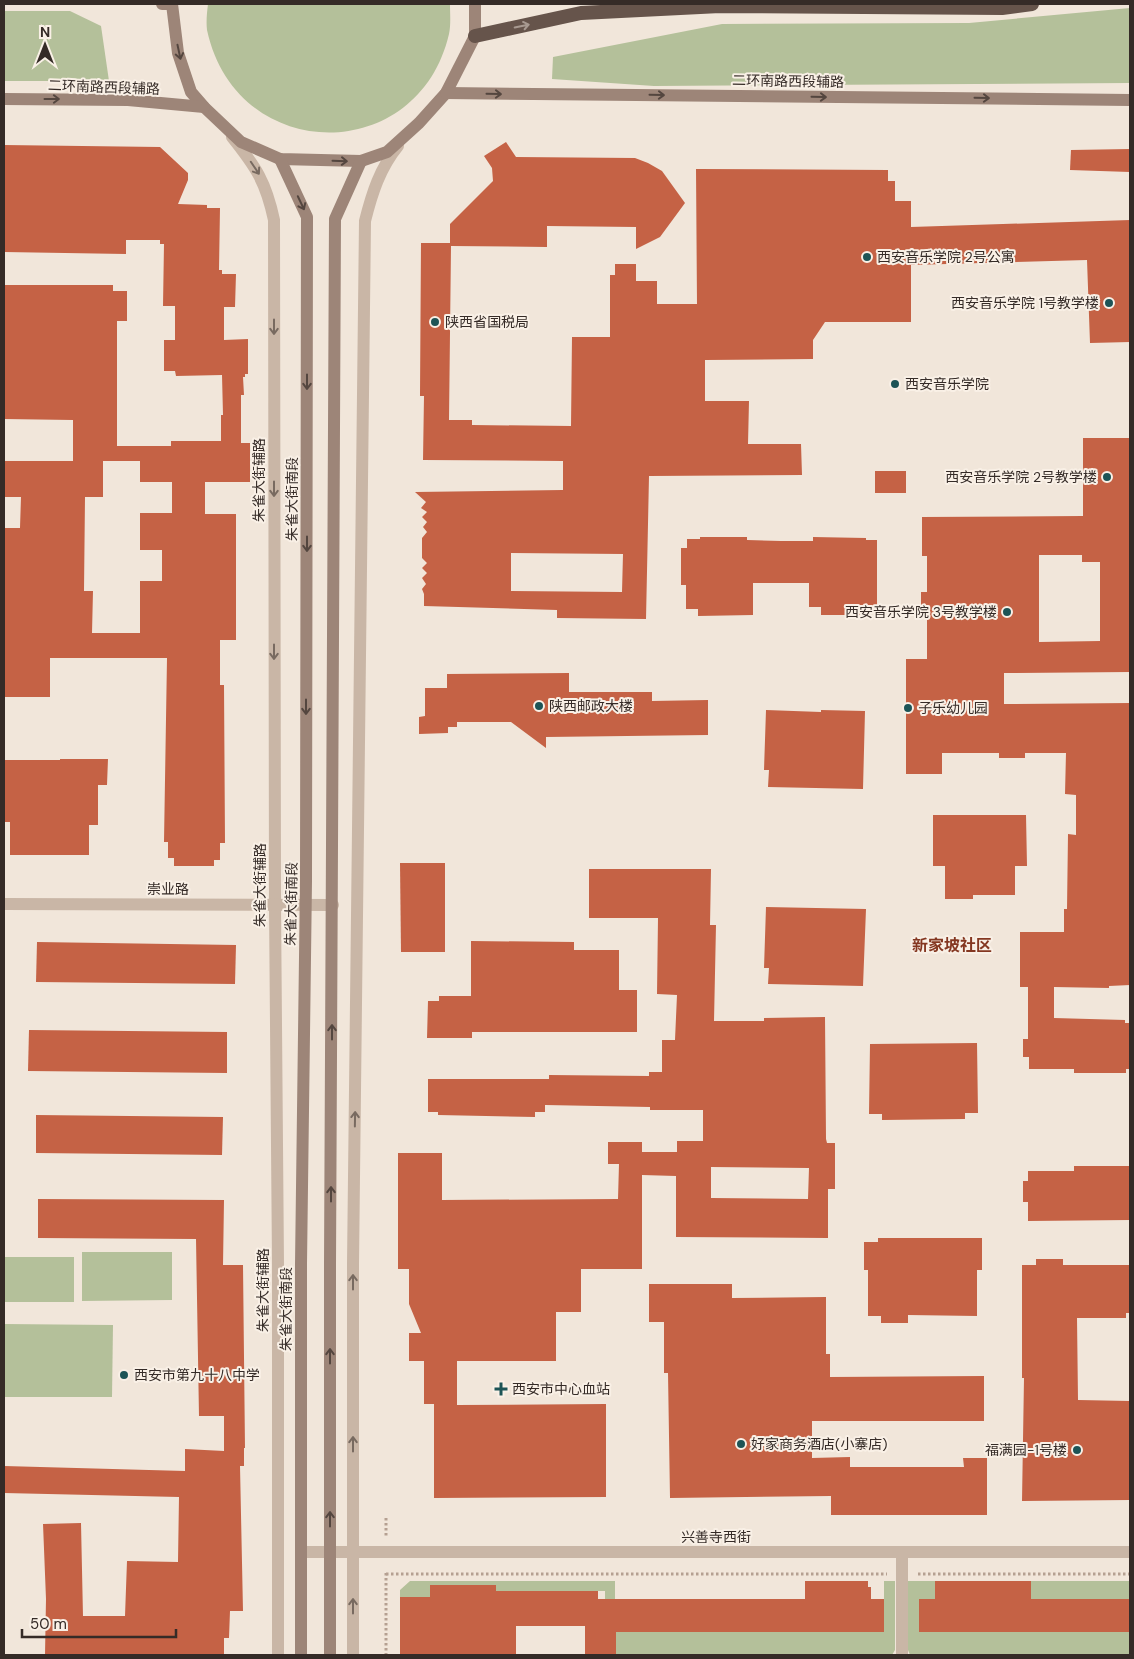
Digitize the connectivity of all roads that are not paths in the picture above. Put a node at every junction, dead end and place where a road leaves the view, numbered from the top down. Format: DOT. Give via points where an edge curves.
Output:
graph roads {
  1 [pos="162,4"];
  2 [pos="172,4"];
  3 [pos="475,4"];
  4 [pos="1032,4"];
  5 [pos="475,36"];
  6 [pos="446,93"];
  7 [pos="4,99"];
  8 [pos="1130,100"];
  9 [pos="204,107"];
  10 [pos="226,129"];
  11 [pos="408,133"];
  12 [pos="280,159"];
  13 [pos="361,162"];
  14 [pos="4,904"];
  15 [pos="275,905"];
  16 [pos="306,905"];
  17 [pos="333,905"];
  18 [pos="301,1552"];
  19 [pos="330,1552"];
  20 [pos="353,1552"];
  21 [pos="902,1552"];
  22 [pos="1130,1552"];
  23 [pos="278,1655"];
  24 [pos="301,1655"];
  25 [pos="330,1655"];
  26 [pos="353,1655"];
  27 [pos="902,1655"];
  1 -- 2 [label="main road"];
  2 -- 9 [label="main road, one-way" via="178,53 191,92"];
  3 -- 5 [label="main road"];
  5 -- 4 [label="highway, one-way" via="581,13 720,6 1002,8"];
  5 -- 6 [label="main road"];
  6 -- 8 [label="main road, 二环南路西段辅路, one-way"];
  6 -- 11 [label="main road"];
  7 -- 9 [label="main road, 二环南路西段辅路, one-way" via="128,100"];
  9 -- 10 [label="main road"];
  10 -- 12 [label="main road" via="241,142"];
  10 -- 15 [label="street, 朱雀大街辅路, one-way" via="259,173 274,220"];
  11 -- 13 [label="main road" via="387,152"];
  20 -- 11 [label="street, one-way" via="353,1264 365,221 377,179"];
  12 -- 13 [label="main road, one-way"];
  12 -- 16 [label="main road, 朱雀大街南段, one-way" via="307,217"];
  13 -- 17 [label="main road" via="335,219"];
  14 -- 15 [label="street, 崇业路"];
  15 -- 16 [label="street, 崇业路"];
  15 -- 23 [label="street, 朱雀大街辅路"];
  16 -- 17 [label="street, 崇业路"];
  16 -- 18 [label="main road, 朱雀大街南段"];
  19 -- 17 [label="main road, one-way"];
  18 -- 19 [label="street, 兴善寺西街"];
  18 -- 24 [label="main road, 朱雀大街南段"];
  19 -- 20 [label="street, 兴善寺西街"];
  19 -- 25 [label="main road"];
  20 -- 21 [label="street, 兴善寺西街"];
  26 -- 20 [label="street, one-way"];
  21 -- 22 [label="street, 兴善寺西街"];
  21 -- 27 [label="street"];
}
